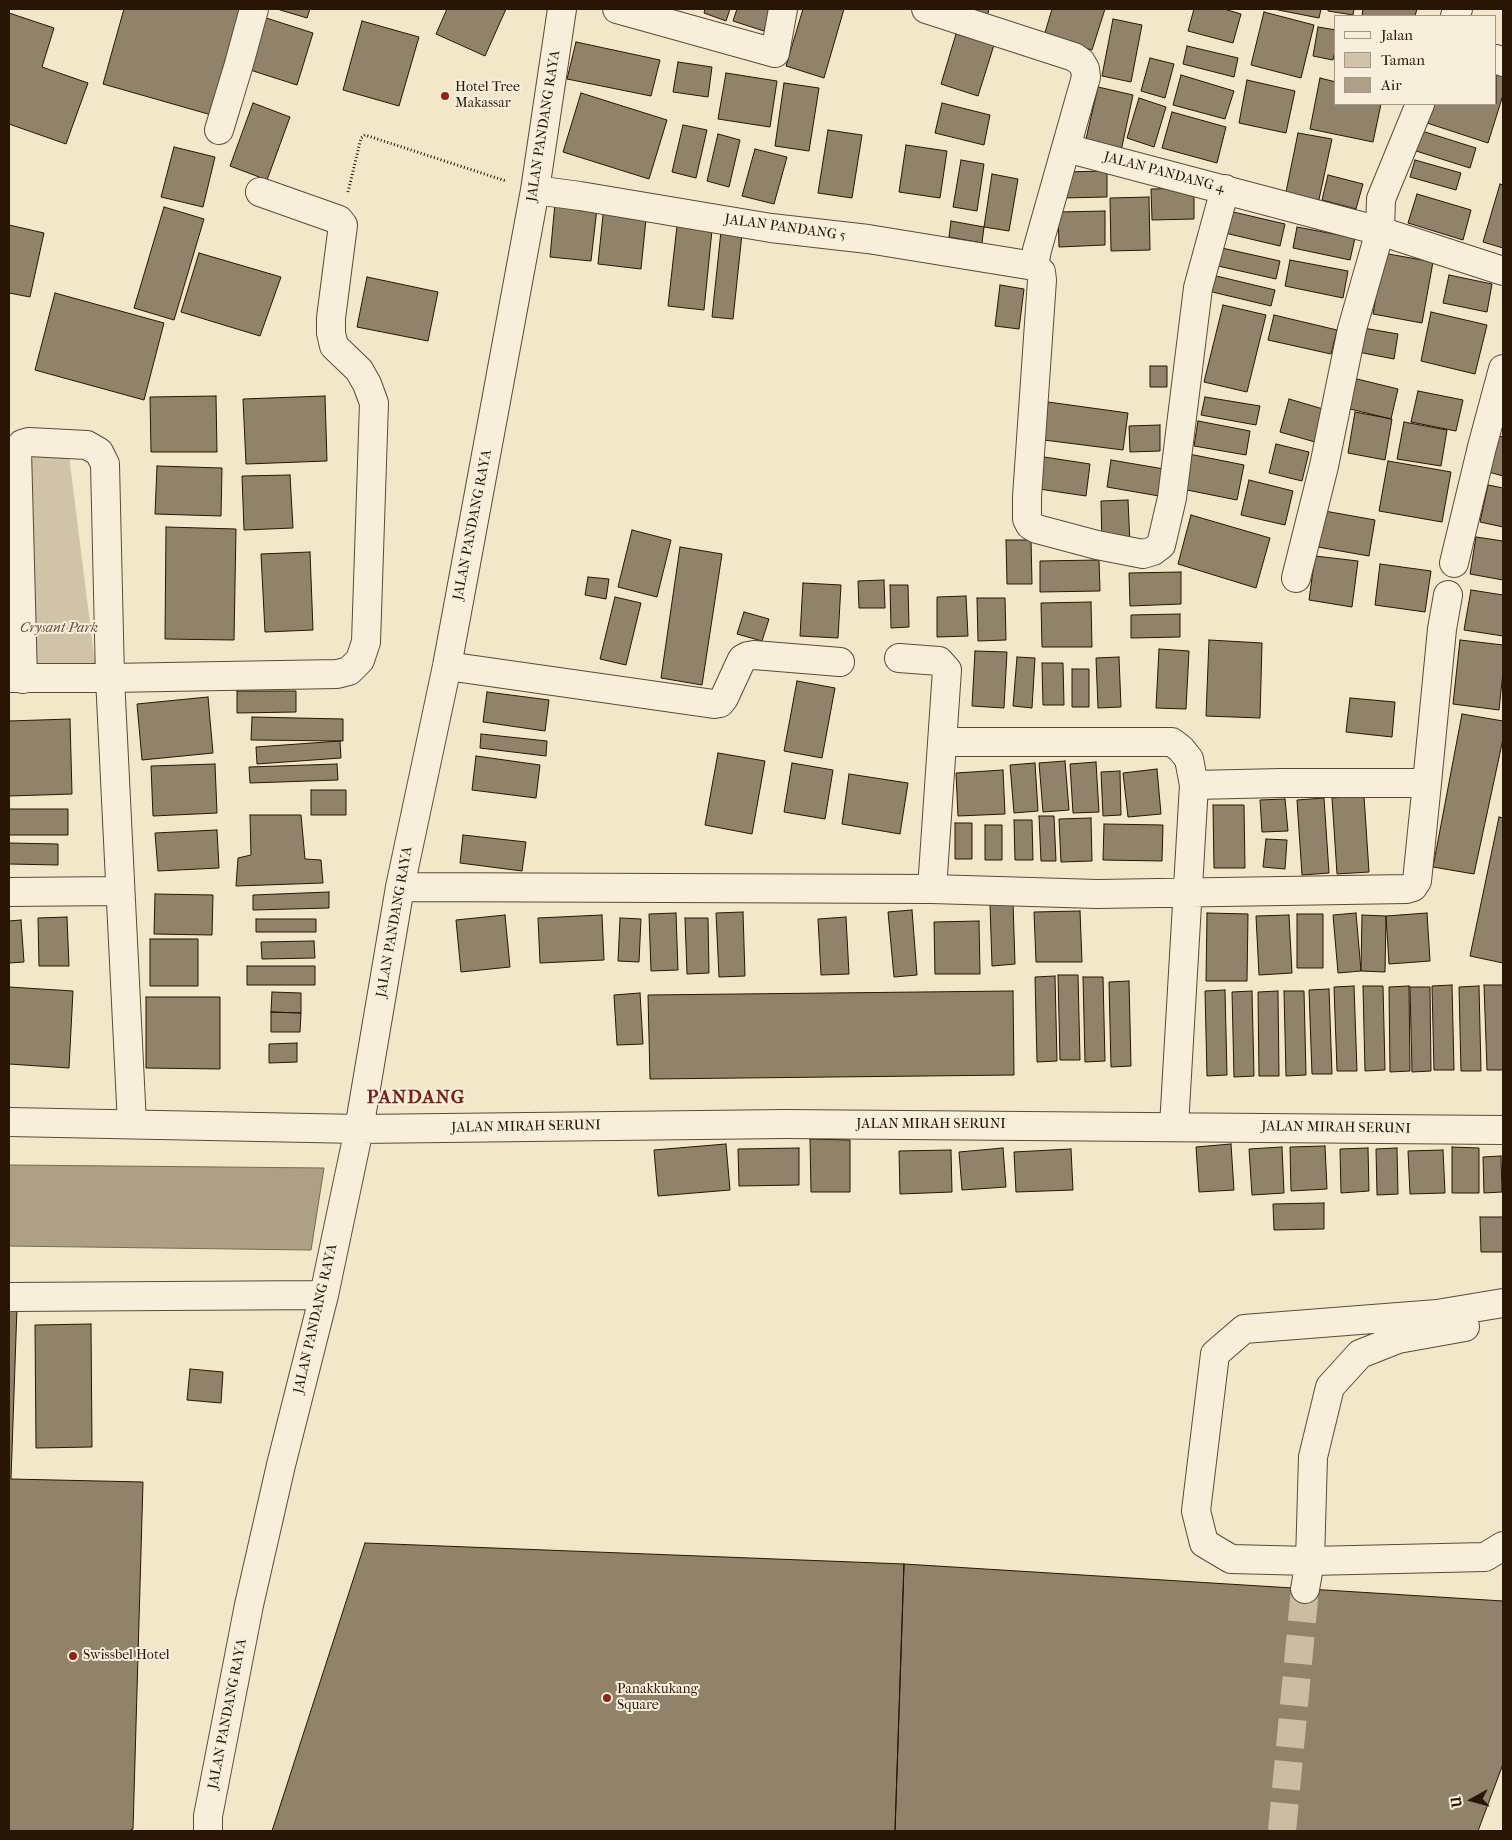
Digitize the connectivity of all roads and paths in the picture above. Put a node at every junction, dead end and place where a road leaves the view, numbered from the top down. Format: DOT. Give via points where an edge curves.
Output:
graph roads {
  1 [pos="254,9"];
  2 [pos="562,9"];
  3 [pos="617,9"];
  4 [pos="783,9"];
  5 [pos="926,9"];
  6 [pos="1420,105"];
  7 [pos="219,130"];
  8 [pos="1066,148"];
  9 [pos="1225,189"];
  10 [pos="535,190"];
  11 [pos="260,192"];
  12 [pos="341,222"];
  13 [pos="1380,231"];
  14 [pos="1034,266"];
  15 [pos="1503,271"];
  16 [pos="1503,369"];
  17 [pos="1454,563"];
  18 [pos="1296,578"];
  19 [pos="1448,595"];
  20 [pos="899,658"];
  21 [pos="840,662"];
  22 [pos="447,666"];
  23 [pos="16,678"];
  24 [pos="110,678"];
  25 [pos="942,742"];
  26 [pos="1427,783"];
  27 [pos="1194,784"];
  28 [pos="400,887"];
  29 [pos="932,889"];
  30 [pos="120,891"];
  31 [pos="9,892"];
  32 [pos="1188,893"];
  33 [pos="9,1122"];
  34 [pos="132,1124"];
  35 [pos="1174,1126"];
  36 [pos="359,1129"];
  37 [pos="1503,1130"];
  38 [pos="324,1295"];
  39 [pos="9,1297"];
  40 [pos="1503,1303"];
  41 [pos="1503,1320"];
  42 [pos="1503,1546"];
  43 [pos="1310,1561"];
  44 [pos="1305,1589"];
  45 [pos="206,1826"];
  1 -- 7 [label="street"];
  2 -- 10 [label="street, JALAN PANDANG RAYA"];
  3 -- 4 [label="street" via="775,52"];
  5 -- 8 [label="street" via="1081,62 1086,77"];
  6 -- 13 [label="street" via="1381,199"];
  8 -- 9 [label="street, JALAN PANDANG 4"];
  8 -- 14 [label="street"];
  9 -- 13 [label="street, JALAN PANDANG 4"];
  9 -- 14 [label="street" via="1198,288 1172,498 1160,545 1153,551 1143,554 1097,545 1037,528 1027,519 1042,280 1041,272"];
  10 -- 12 [label="path" via="363,136"];
  10 -- 14 [label="street, JALAN PANDANG 5"];
  10 -- 22 [label="street, JALAN PANDANG RAYA"];
  11 -- 12 [label="street"];
  12 -- 24 [label="street" via="343,228 331,333 334,346 359,370 368,384 374,403 366,642 360,660 349,671 337,674"];
  13 -- 15 [label="street, JALAN PANDANG 4"];
  13 -- 18 [label="street" via="1352,329 1324,466"];
  16 -- 17 [label="street"];
  19 -- 26 [label="street"];
  20 -- 25 [label="street" via="939,660 945,666"];
  21 -- 22 [label="street" via="748,656 742,659 724,698 714,704"];
  22 -- 28 [label="street, JALAN PANDANG RAYA"];
  23 -- 24 [label="street"];
  23 -- 24 [label="street" via="17,450 28,442 87,445 98,452 105,464"];
  24 -- 30 [label="street"];
  25 -- 27 [label="street" via="1172,742 1189,759"];
  25 -- 29 [label="street"];
  26 -- 27 [label="street"];
  26 -- 32 [label="street" via="1417,881 1413,887"];
  27 -- 32 [label="street"];
  28 -- 29 [label="street"];
  28 -- 36 [label="street, JALAN PANDANG RAYA"];
  29 -- 32 [label="street"];
  30 -- 31 [label="street"];
  30 -- 34 [label="street"];
  32 -- 35 [label="street"];
  33 -- 34 [label="street, JALAN MIRAH SERUNI"];
  34 -- 36 [label="street, JALAN MIRAH SERUNI"];
  35 -- 36 [label="street, JALAN MIRAH SERUNI" via="785,1124"];
  35 -- 37 [label="street, JALAN MIRAH SERUNI"];
  36 -- 38 [label="street, JALAN PANDANG RAYA"];
  38 -- 39 [label="street"];
  38 -- 45 [label="street, JALAN PANDANG RAYA" via="249,1605"];
  40 -- 43 [label="street" via="1437,1314 1244,1329 1215,1354 1196,1511 1204,1543 1231,1559"];
  41 -- 43 [label="street" via="1398,1339 1360,1354 1330,1387 1313,1457"];
  42 -- 43 [label="street" via="1485,1557"];
  43 -- 44 [label="street"];
}
